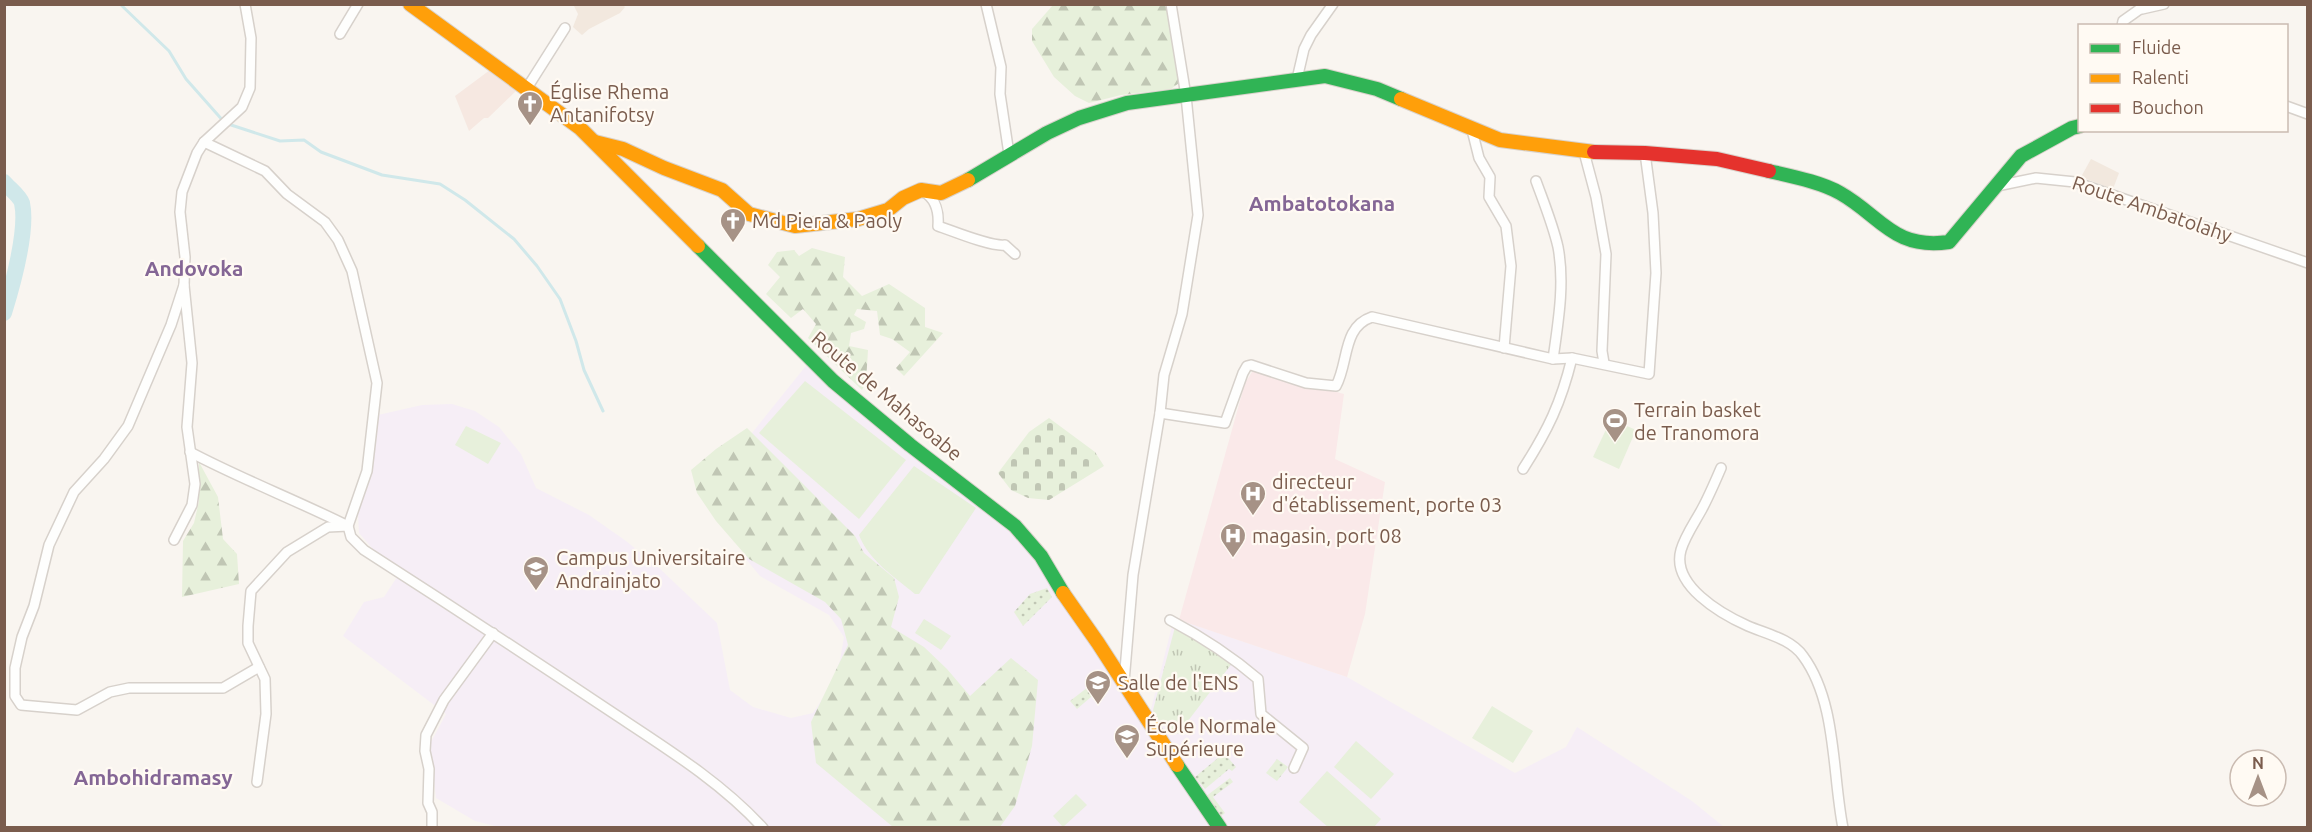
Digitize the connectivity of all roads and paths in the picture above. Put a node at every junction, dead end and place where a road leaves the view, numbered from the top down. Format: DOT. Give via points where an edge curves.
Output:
graph roads {
  1 [pos="246,4"];
  2 [pos="358,4"];
  3 [pos="410,4"];
  4 [pos="986,4"];
  5 [pos="1171,4"];
  6 [pos="1333,4"];
  7 [pos="2164,4"];
  8 [pos="2144,7"];
  9 [pos="2122,24"];
  10 [pos="565,28"];
  11 [pos="340,34"];
  12 [pos="1297,79"];
  13 [pos="526,88"];
  14 [pos="1186,96"];
  15 [pos="2288,107"];
  16 [pos="2307,114"];
  17 [pos="2078,126"];
  18 [pos="1472,130"];
  19 [pos="204,142"];
  20 [pos="595,142"];
  21 [pos="1584,152"];
  22 [pos="1645,153"];
  23 [pos="1009,154"];
  24 [pos="1536,181"];
  25 [pos="1994,186"];
  26 [pos="921,190"];
  27 [pos="1015,254"];
  28 [pos="2307,262"];
  29 [pos="184,285"];
  30 [pos="1504,348"];
  31 [pos="1572,358"];
  32 [pos="1553,359"];
  33 [pos="1604,363"];
  34 [pos="1160,413"];
  35 [pos="190,452"];
  36 [pos="1721,468"];
  37 [pos="1523,469"];
  38 [pos="348,526"];
  39 [pos="174,540"];
  40 [pos="1170,620"];
  41 [pos="493,633"];
  42 [pos="259,667"];
  43 [pos="1124,685"];
  44 [pos="1294,768"];
  45 [pos="257,782"];
  46 [pos="759,826"];
  47 [pos="432,828"];
  48 [pos="1220,828"];
  49 [pos="1843,828"];
  1 -- 19 [label="street" via="251,38 250,88 242,106"];
  2 -- 11 [label="street"];
  3 -- 13 [label="street, Route de Mahasoabe"];
  4 -- 23 [label="street" via="1001,67 1000,94"];
  5 -- 14 [label="street"];
  6 -- 12 [label="street" via="1304,49"];
  7 -- 8 [label="street"];
  8 -- 9 [label="street"];
  10 -- 13 [label="street"];
  12 -- 14 [label="street"];
  12 -- 18 [label="street" via="1325,76 1357,82"];
  13 -- 20 [label="street, Route de Mahasoabe"];
  14 -- 23 [label="street" via="1126,103 1079,118"];
  14 -- 34 [label="street" via="1198,215 1182,314 1164,375"];
  15 -- 16 [label="street"];
  17 -- 25 [label="street" via="2021,156"];
  18 -- 21 [label="street" via="1500,140"];
  18 -- 30 [label="street" via="1479,158 1490,177 1489,197 1506,226 1511,266"];
  19 -- 29 [label="street" via="182,192"];
  19 -- 38 [label="street" via="265,171 287,194 325,222 352,271 377,383 367,471"];
  20 -- 26 [label="street" via="623,149 722,190 749,214 795,226 858,219 888,210"];
  20 -- 43 [label="street, Route de Mahasoabe" via="833,381 1015,526 1041,556"];
  21 -- 22 [label="street"];
  21 -- 33 [label="street" via="1606,254"];
  22 -- 25 [label="street" via="1717,159 1792,176 1839,192 1891,232 1928,245 1949,242"];
  22 -- 33 [label="street" via="1656,273 1648,374"];
  23 -- 26 [label="street" via="941,193"];
  24 -- 32 [label="street" via="1558,250 1560,307"];
  25 -- 28 [label="street, Route Ambatolahy" via="2036,178 2075,182"];
  26 -- 27 [label="street" via="935,204 938,226 981,242 1005,244"];
  29 -- 35 [label="street" via="192,363 186,427"];
  29 -- 42 [label="street" via="128,426 74,492 49,545 15,668 15,696 21,705 77,710 110,692 129,688 222,687"];
  30 -- 32 [label="street"];
  30 -- 34 [label="street" via="1372,317 1353,330 1336,386 1306,383 1251,365 1243,373 1226,423"];
  31 -- 32 [label="street"];
  31 -- 33 [label="street"];
  31 -- 37 [label="street" via="1556,412"];
  34 -- 43 [label="street" via="1133,575"];
  35 -- 38 [label="street"];
  35 -- 39 [label="street" via="195,484 192,506"];
  36 -- 49 [label="street" via="1680,552 1682,569 1690,588 1748,626 1778,636 1802,653 1814,672 1832,729"];
  38 -- 41 [label="street" via="351,537 364,550"];
  38 -- 42 [label="street" via="328,528 287,552 251,591 248,643"];
  40 -- 44 [label="street" via="1203,636 1258,679 1261,714 1303,748"];
  41 -- 46 [label="street" via="715,783"];
  41 -- 47 [label="street" via="444,700 426,735"];
  42 -- 45 [label="street" via="265,679 266,714"];
  43 -- 48 [label="street, Route de Mahasoabe"];
}
